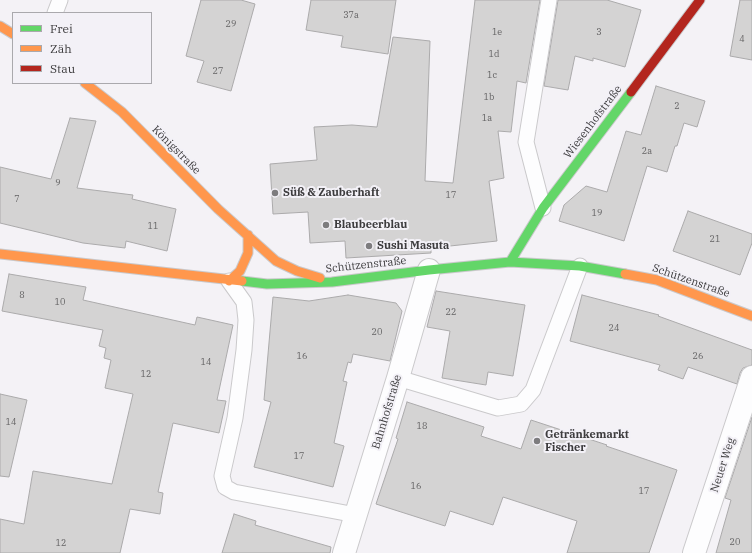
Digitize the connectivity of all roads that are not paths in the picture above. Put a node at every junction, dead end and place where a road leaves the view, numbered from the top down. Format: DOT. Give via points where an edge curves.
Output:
graph roads {
  1 [pos="60,0"];
  2 [pos="549,0"];
  3 [pos="700,0"];
  4 [pos="55,12"];
  5 [pos="0,26"];
  6 [pos="12,33"];
  7 [pos="86,84"];
  8 [pos="543,208"];
  9 [pos="248,235"];
  10 [pos="0,254"];
  11 [pos="510,262"];
  12 [pos="580,266"];
  13 [pos="429,270"];
  14 [pos="229,280"];
  15 [pos="332,282"];
  16 [pos="752,316"];
  17 [pos="752,377"];
  18 [pos="398,378"];
  19 [pos="356,515"];
  20 [pos="344,553"];
  21 [pos="694,553"];
  1 -- 4 [label="lane"];
  2 -- 8 [label="lane" via="526,142"];
  3 -- 8 [label="main road, Wiesenhofstraße"];
  5 -- 6 [label="main road"];
  7 -- 9 [label="main road, Königstraße" via="122,112 218,209"];
  8 -- 11 [label="main road, Wiesenhofstraße"];
  9 -- 14 [label="main road" via="248,253 240,271"];
  9 -- 15 [label="main road, Königstraße" via="276,261"];
  10 -- 14 [label="main road, Schützenstraße"];
  11 -- 12 [label="main road, Schützenstraße"];
  11 -- 13 [label="main road, Schützenstraße"];
  12 -- 16 [label="main road, Schützenstraße" via="657,280"];
  12 -- 18 [label="lane" via="533,390 521,404 498,408"];
  13 -- 15 [label="main road, Schützenstraße"];
  13 -- 18 [label="street, Bahnhofstraße"];
  14 -- 15 [label="main road, Schützenstraße" via="267,284"];
  14 -- 19 [label="lane" via="244,302 246,320 235,418 222,476 225,487 234,492"];
  17 -- 21 [label="street, Neuer Weg"];
  18 -- 19 [label="street, Bahnhofstraße"];
  19 -- 20 [label="street, Bahnhofstraße"];
}
